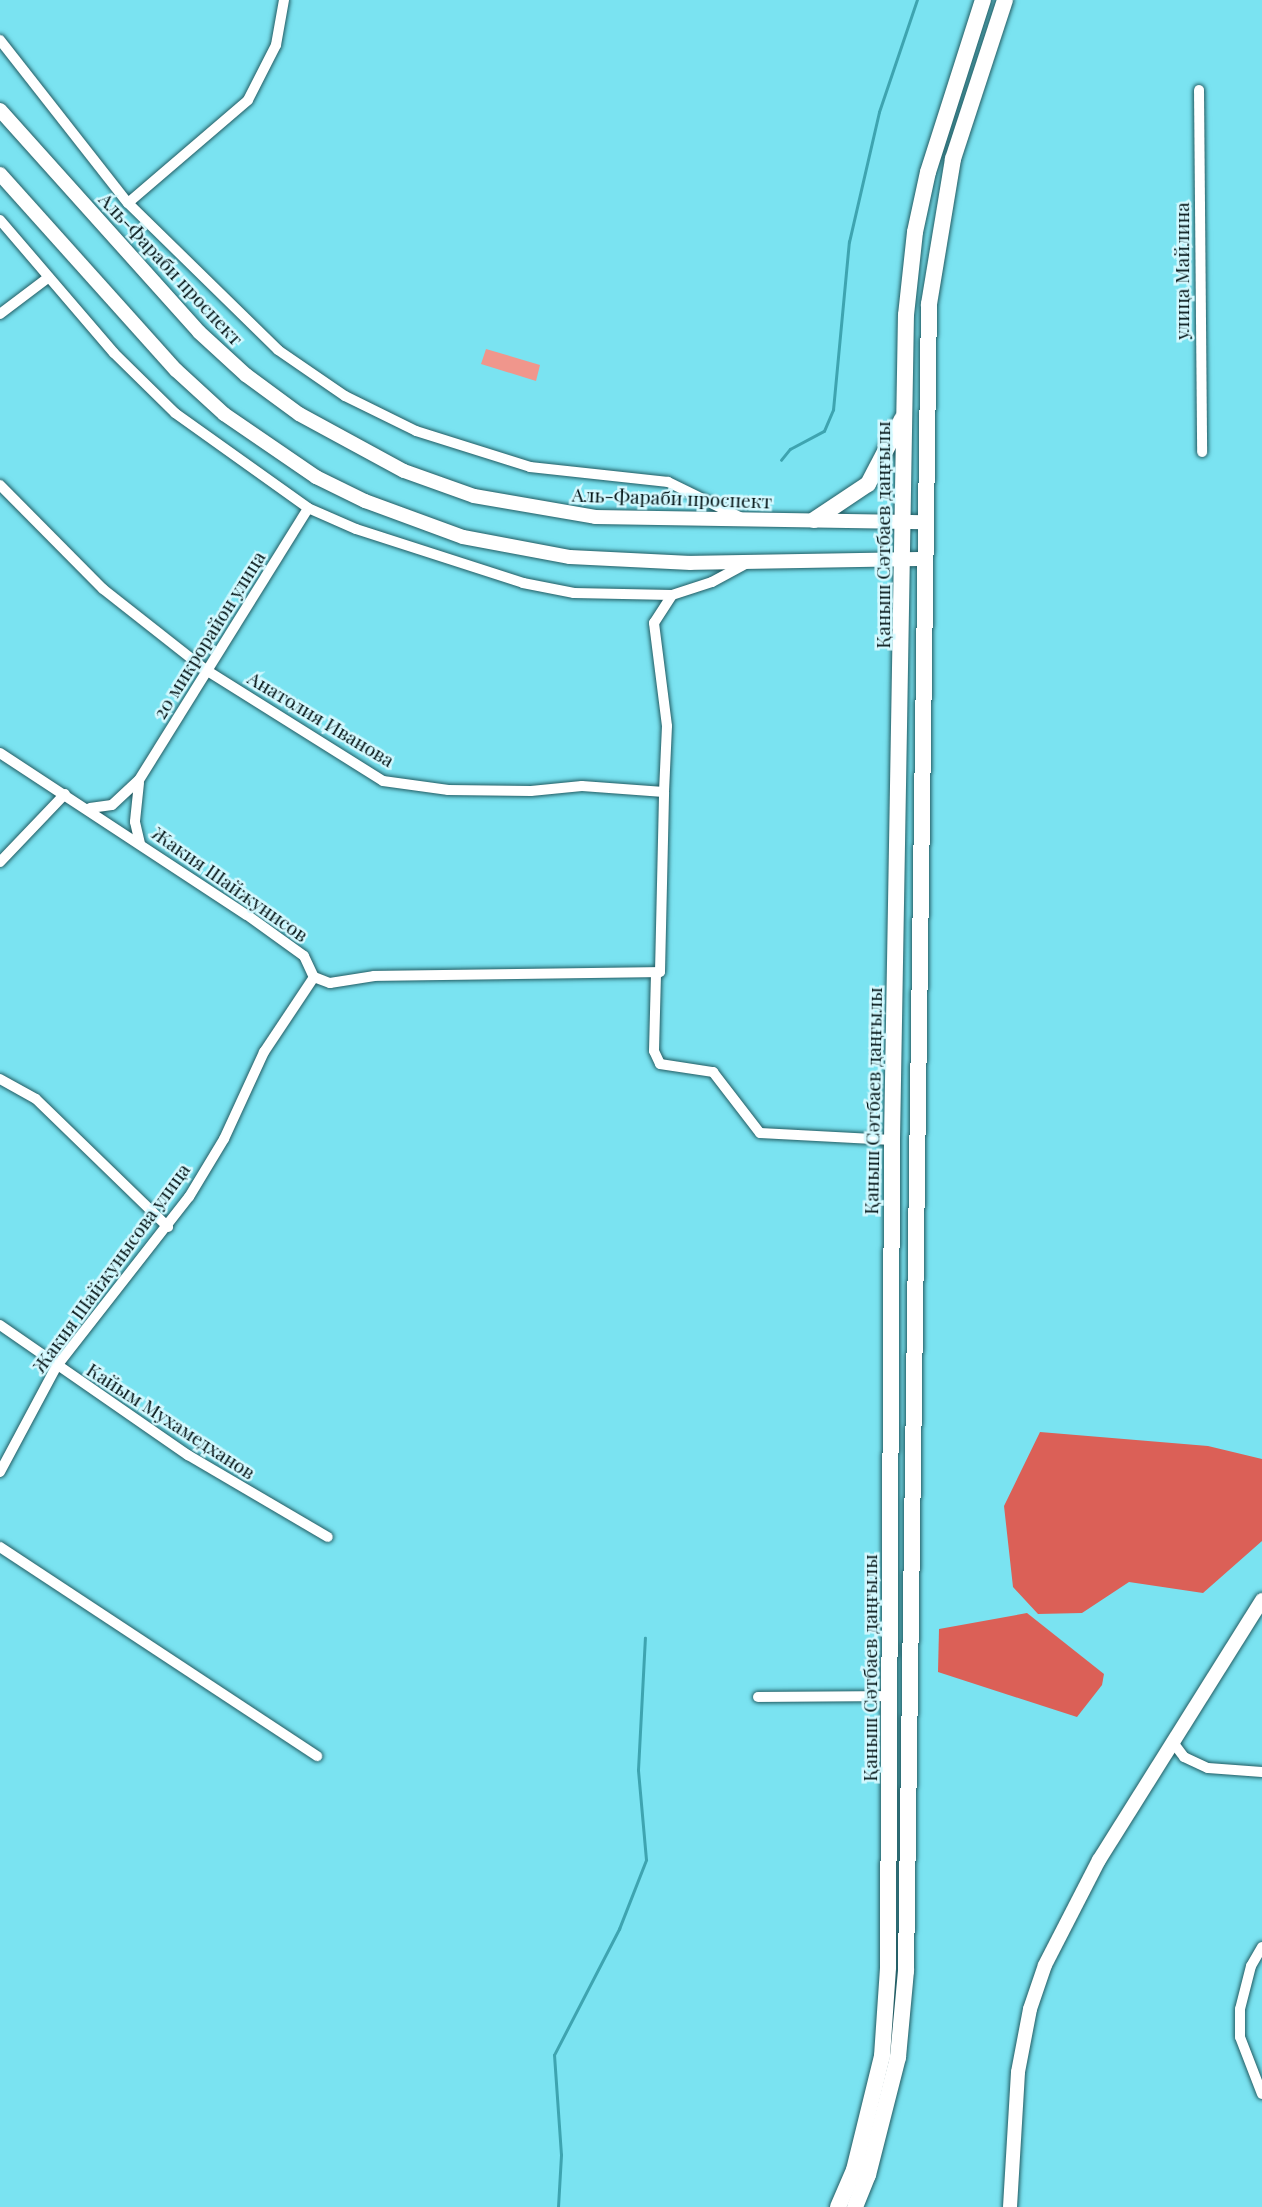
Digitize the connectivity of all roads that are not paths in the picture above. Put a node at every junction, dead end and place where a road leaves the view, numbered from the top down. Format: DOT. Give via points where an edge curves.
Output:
graph roads {
  1 [pos="284,0"];
  2 [pos="984,0"];
  3 [pos="1005,0"];
  4 [pos="0,40"];
  5 [pos="1199,90"];
  6 [pos="0,110"];
  7 [pos="0,174"];
  8 [pos="128,203"];
  9 [pos="0,220"];
  10 [pos="49,277"];
  11 [pos="0,314"];
  12 [pos="904,413"];
  13 [pos="1202,452"];
  14 [pos="0,485"];
  15 [pos="308,508"];
  16 [pos="814,520"];
  17 [pos="750,522"];
  18 [pos="905,522"];
  19 [pos="926,522"];
  20 [pos="756,559"];
  21 [pos="905,559"];
  22 [pos="926,559"];
  23 [pos="672,596"];
  24 [pos="206,670"];
  25 [pos="0,753"];
  26 [pos="139,780"];
  27 [pos="664,792"];
  28 [pos="65,794"];
  29 [pos="90,808"];
  30 [pos="141,843"];
  31 [pos="0,862"];
  32 [pos="658,973"];
  33 [pos="314,977"];
  34 [pos="0,1079"];
  35 [pos="892,1140"];
  36 [pos="168,1227"];
  37 [pos="0,1325"];
  38 [pos="56,1367"];
  39 [pos="0,1472"];
  40 [pos="328,1537"];
  41 [pos="0,1547"];
  42 [pos="1262,1600"];
  43 [pos="892,1696"];
  44 [pos="758,1697"];
  45 [pos="1172,1741"];
  46 [pos="317,1756"];
  47 [pos="1262,1772"];
  48 [pos="1262,1947"];
  49 [pos="1262,2094"];
  50 [pos="838,2207"];
  51 [pos="855,2207"];
  52 [pos="1010,2207"];
  1 -- 8 [label="street" via="276,45 248,100"];
  2 -- 12 [label="main road, Қаныш Сәтбаев даңғылы" via="947,108 915,232 906,315"];
  3 -- 19 [label="main road, Қаныш Сәтбаев даңғылы" via="953,159 938,226 929,304"];
  4 -- 8 [label="street"];
  5 -- 13 [label="street, улица Майлина"];
  6 -- 17 [label="street, Аль-Фараби проспект" via="199,332 288,407 350,445 404,471 474,496 535,509 595,517"];
  7 -- 20 [label="street" via="176,370 224,414 316,477 411,520 522,550 629,562"];
  8 -- 17 [label="street" via="278,350 376,413 416,432 530,467 668,482"];
  9 -- 10 [label="street"];
  10 -- 11 [label="street"];
  10 -- 15 [label="street" via="175,413"];
  12 -- 16 [label="main road" via="868,484"];
  12 -- 18 [label="main road, Қаныш Сәтбаев даңғылы"];
  14 -- 24 [label="street, Анатолия Иванова" via="103,589"];
  15 -- 23 [label="street" via="356,529 523,583 574,593"];
  15 -- 24 [label="street, 20 микрорайон улица"];
  16 -- 17 [label="street, Аль-Фараби проспект"];
  16 -- 18 [label="street, Аль-Фараби проспект"];
  18 -- 19 [label="street, Аль-Фараби проспект"];
  18 -- 21 [label="main road, Қаныш Сәтбаев даңғылы"];
  19 -- 22 [label="main road, Қаныш Сәтбаев даңғылы"];
  20 -- 21 [label="street"];
  20 -- 23 [label="street"];
  21 -- 22 [label="street"];
  21 -- 35 [label="main road, Қаныш Сәтбаев даңғылы"];
  22 -- 51 [label="main road, Қаныш Сәтбаев даңғылы" via="905,1971 898,2057 868,2175"];
  23 -- 27 [label="street" via="654,623 667,726"];
  24 -- 26 [label="street, 20 микрорайон улица"];
  24 -- 27 [label="street, Анатолия Иванова" via="383,781 448,790 582,786"];
  25 -- 28 [label="street, Жакия Шайжунисов"];
  26 -- 29 [label="street, 20 микрорайон улица" via="112,805"];
  26 -- 30 [label="street, 20 микрорайон улица" via="135,822"];
  27 -- 32 [label="street"];
  28 -- 29 [label="street, Жакия Шайжунисов"];
  28 -- 31 [label="street"];
  29 -- 30 [label="street, Жакия Шайжунисов"];
  30 -- 33 [label="street, Жакия Шайжунисов" via="304,956"];
  32 -- 33 [label="street" via="374,976 330,983"];
  32 -- 35 [label="street" via="654,1051 660,1065 713,1072 761,1133"];
  33 -- 36 [label="street, Жакия Шайжунысова улица" via="264,1052 224,1139"];
  34 -- 36 [label="street" via="36,1099"];
  35 -- 43 [label="main road, Қаныш Сәтбаев даңғылы"];
  36 -- 38 [label="street, Жакия Шайжунысова улица"];
  37 -- 38 [label="street, Кайым Мухамедханов"];
  38 -- 39 [label="street, Жакия Шайжунысова улица"];
  38 -- 40 [label="street, Кайым Мухамедханов" via="199,1462"];
  41 -- 46 [label="street"];
  42 -- 45 [label="street"];
  43 -- 44 [label="street"];
  43 -- 50 [label="main road, Қаныш Сәтбаев даңғылы" via="888,1967 882,2056 854,2170"];
  45 -- 47 [label="street" via="1184,1757 1208,1768"];
  45 -- 52 [label="street" via="1070,1909 1034,1998 1018,2072"];
  48 -- 49 [label="street" via="1251,1966 1240,2009 1240,2037"];
}
